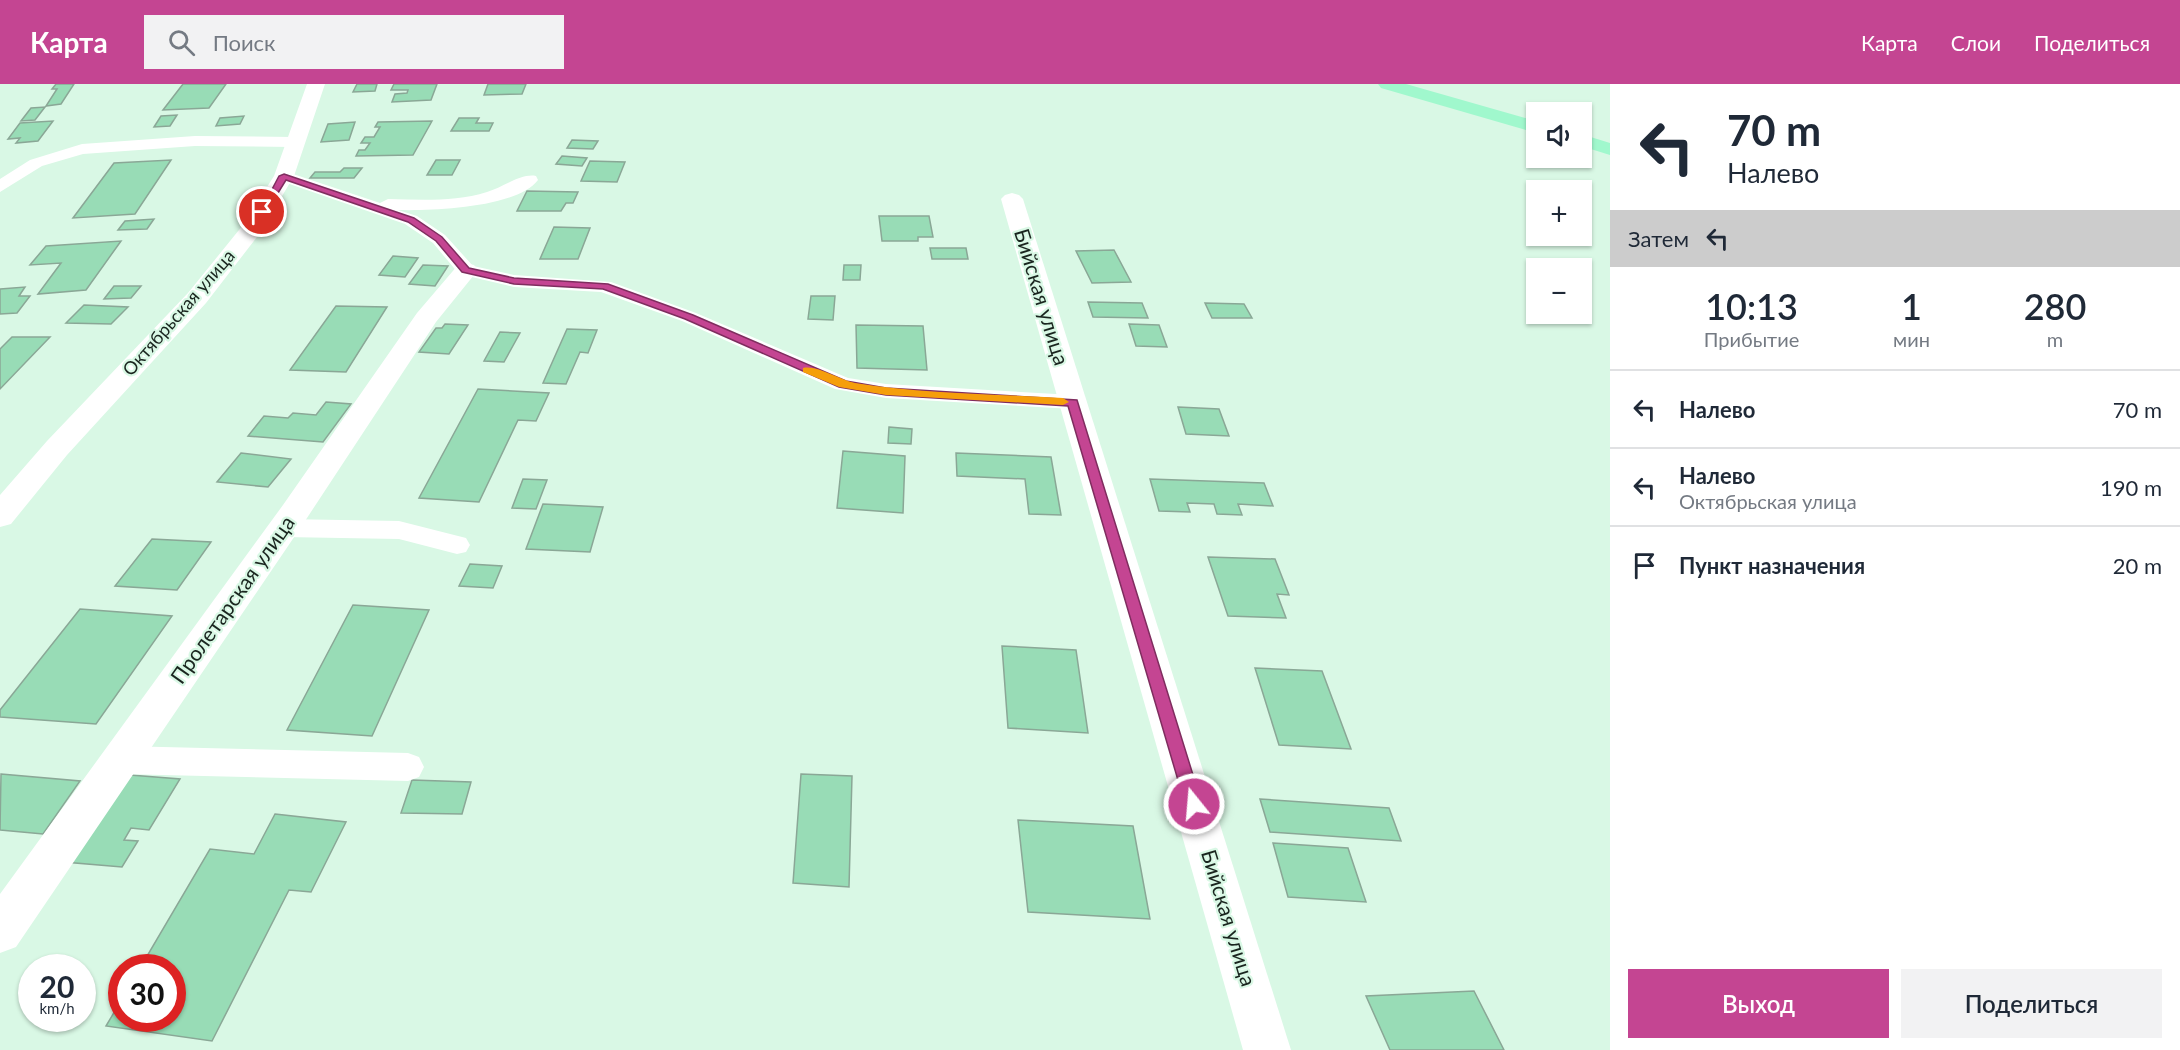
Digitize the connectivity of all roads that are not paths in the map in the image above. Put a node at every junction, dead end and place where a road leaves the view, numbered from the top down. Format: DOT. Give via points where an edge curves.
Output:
graph roads {
  1 [pos="316,84"];
  2 [pos="1387,84"];
  3 [pos="1526,124"];
  4 [pos="293,142"];
  5 [pos="1592,143"];
  6 [pos="1610,149"];
  7 [pos="284,176"];
  8 [pos="530,180"];
  9 [pos="0,187"];
  10 [pos="1012,199"];
  11 [pos="363,203"];
  12 [pos="466,270"];
  13 [pos="1073,402"];
  14 [pos="0,516"];
  15 [pos="284,528"];
  16 [pos="458,544"];
  17 [pos="121,760"];
  18 [pos="408,767"];
  19 [pos="0,931"];
  20 [pos="1267,1050"];
  1 -- 4 [label="street, Октябрьская улица"];
  2 -- 3 [label="main road"];
  4 -- 7 [label="street, Октябрьская улица"];
  4 -- 9 [label="lane" via="195,141 82,149 36,163"];
  5 -- 6 [label="main road"];
  7 -- 11 [label="lane"];
  7 -- 14 [label="street, Октябрьская улица" via="252,228 197,298 57,448"];
  8 -- 11 [label="lane" via="460,206"];
  10 -- 13 [label="street, Бийская улица"];
  11 -- 12 [label="lane" via="397,213 424,227"];
  12 -- 13 [label="lane" via="514,281 604,286 689,317 843,384 886,391"];
  12 -- 15 [label="street, Пролетарская улица" via="426,318"];
  13 -- 20 [label="street, Бийская улица"];
  15 -- 16 [label="lane" via="399,530"];
  15 -- 17 [label="street, Пролетарская улица"];
  17 -- 18 [label="lane"];
  17 -- 19 [label="street, Пролетарская улица"];
}
